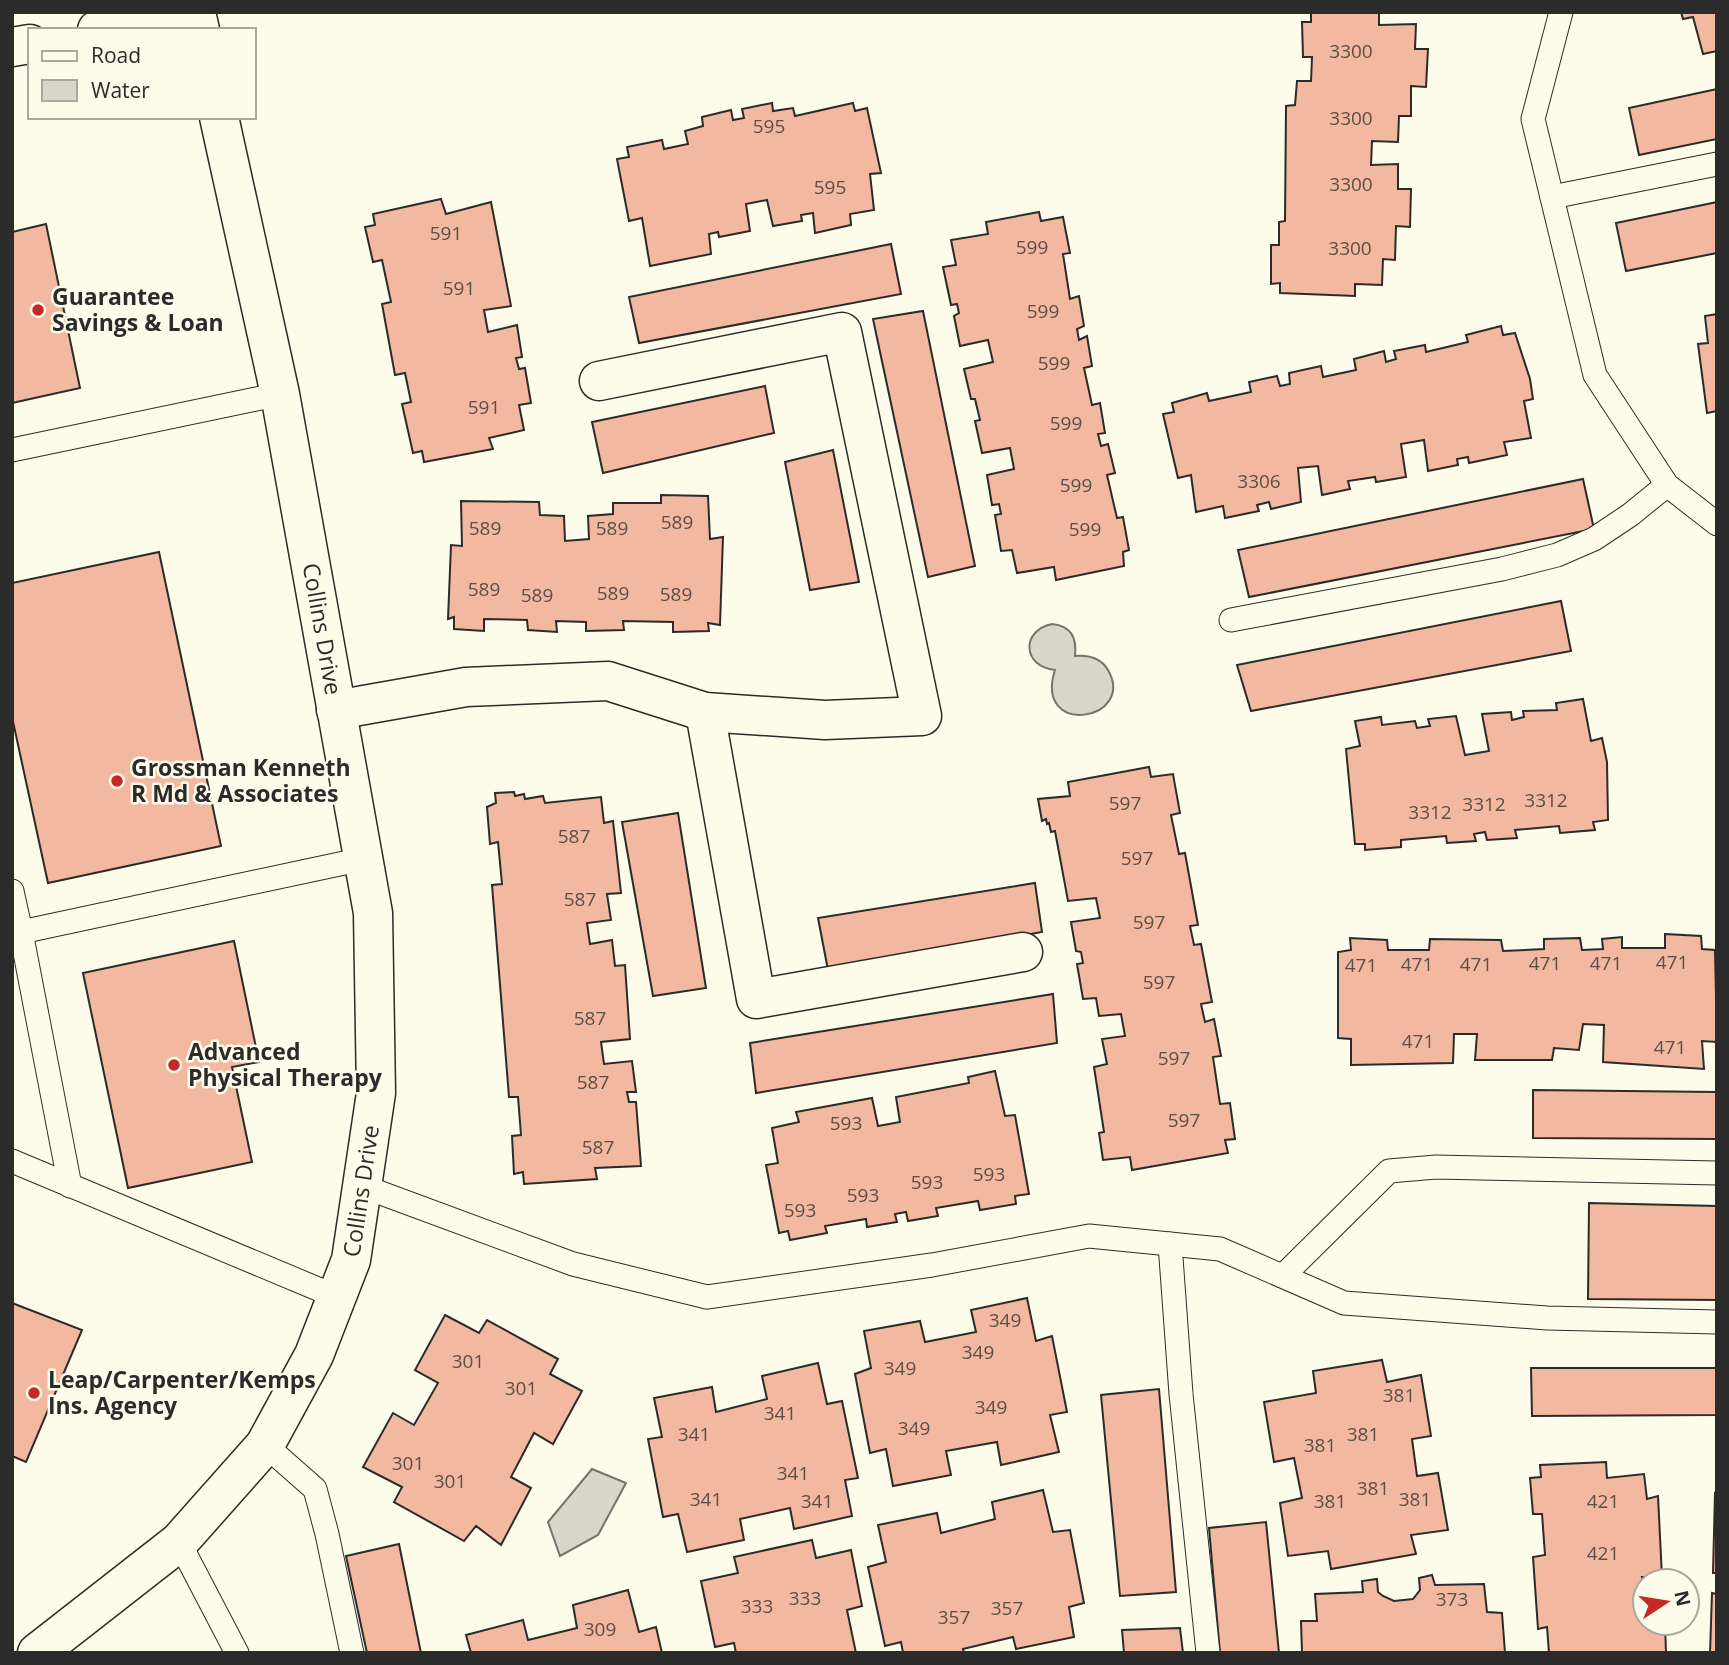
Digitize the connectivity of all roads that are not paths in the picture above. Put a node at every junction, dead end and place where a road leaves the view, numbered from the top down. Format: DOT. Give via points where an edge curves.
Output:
graph roads {
  1 [pos="181,12"];
  2 [pos="1560,12"];
  3 [pos="106,28"];
  4 [pos="219,119"];
  5 [pos="1717,163"];
  6 [pos="1552,197"];
  7 [pos="598,381"];
  8 [pos="280,394"];
  9 [pos="12,450"];
  10 [pos="1667,485"];
  11 [pos="1717,524"];
  12 [pos="1231,620"];
  13 [pos="337,710"];
  14 [pos="705,712"];
  15 [pos="363,859"];
  16 [pos="12,891"];
  17 [pos="21,932"];
  18 [pos="1023,952"];
  19 [pos="12,1161"];
  20 [pos="1717,1173"];
  21 [pos="362,1185"];
  22 [pos="70,1186"];
  23 [pos="1170,1244"];
  24 [pos="1283,1276"];
  25 [pos="337,1297"];
  26 [pos="1717,1322"];
  27 [pos="265,1445"];
  28 [pos="179,1542"];
  29 [pos="37,1653"];
  30 [pos="237,1653"];
  31 [pos="352,1653"];
  32 [pos="1208,1653"];
  1 -- 3 [label="street"];
  2 -- 6 [label="lane" via="1533,119"];
  4 -- 8 [label="street, Collins Drive"];
  5 -- 6 [label="lane"];
  6 -- 10 [label="lane" via="1595,375"];
  7 -- 14 [label="street" via="842,332 922,716 825,720"];
  8 -- 9 [label="lane"];
  8 -- 13 [label="street, Collins Drive"];
  10 -- 11 [label="lane"];
  10 -- 12 [label="lane" via="1594,539 1557,555"];
  13 -- 14 [label="street" via="466,687 608,681"];
  13 -- 15 [label="street, Collins Drive"];
  14 -- 18 [label="street" via="756,999"];
  15 -- 17 [label="lane"];
  15 -- 21 [label="street, Collins Drive" via="373,913 376,1093"];
  16 -- 17 [label="lane"];
  17 -- 22 [label="lane"];
  19 -- 22 [label="lane"];
  20 -- 24 [label="lane" via="1436,1167 1389,1171"];
  21 -- 23 [label="lane" via="573,1264 707,1297 932,1265 1089,1236"];
  21 -- 25 [label="street, Collins Drive" via="351,1260"];
  22 -- 25 [label="lane"];
  23 -- 24 [label="lane" via="1220,1249"];
  23 -- 32 [label="lane"];
  24 -- 26 [label="lane" via="1344,1303 1547,1318"];
  25 -- 27 [label="street, Collins Drive" via="314,1356"];
  27 -- 28 [label="street, Collins Drive"];
  27 -- 31 [label="lane" via="315,1489"];
  28 -- 29 [label="street, Collins Drive"];
  28 -- 30 [label="lane"];
}
